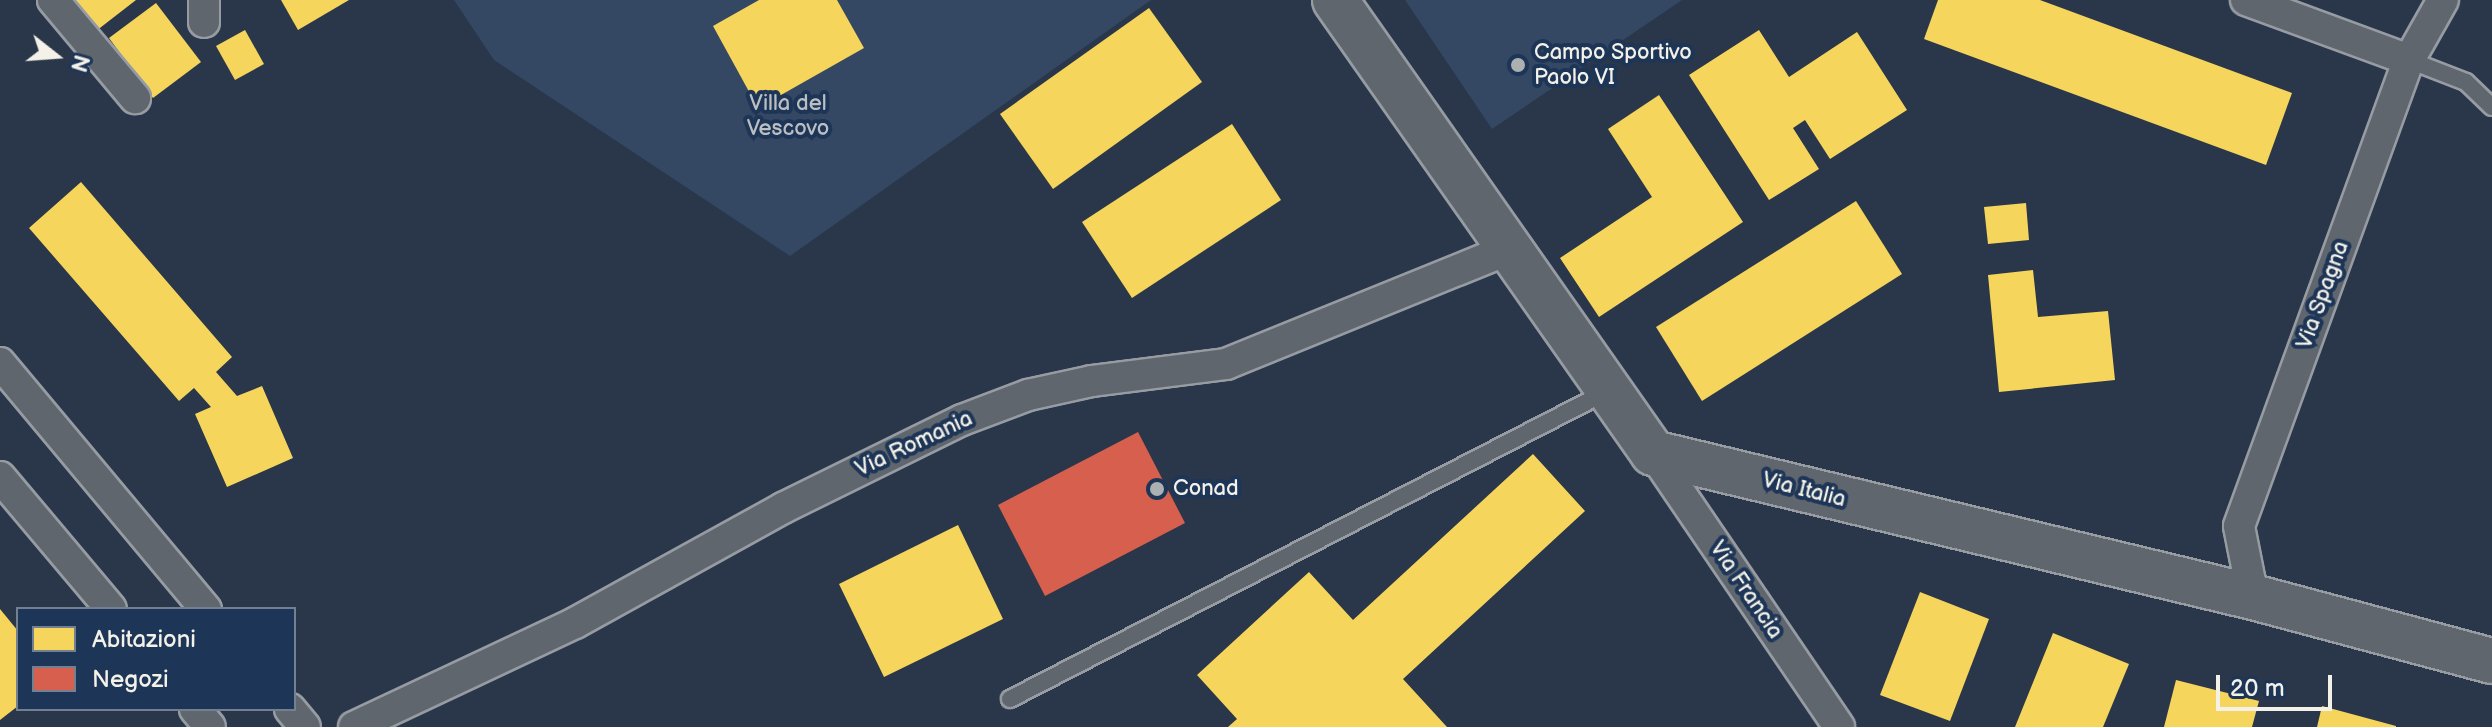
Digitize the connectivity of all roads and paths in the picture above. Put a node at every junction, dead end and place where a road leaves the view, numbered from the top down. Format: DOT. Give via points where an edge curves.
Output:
graph roads {
  1 [pos="53,0"];
  2 [pos="1335,0"];
  3 [pos="2246,0"];
  4 [pos="2443,0"];
  5 [pos="2409,60"];
  6 [pos="135,98"];
  7 [pos="2492,107"];
  8 [pos="1507,250"];
  9 [pos="0,363"];
  10 [pos="1606,392"];
  11 [pos="1653,453"];
  12 [pos="0,477"];
  13 [pos="2253,597"];
  14 [pos="109,607"];
  15 [pos="204,607"];
  16 [pos="2492,661"];
  17 [pos="1010,699"];
  18 [pos="292,711"];
  19 [pos="305,727"];
  20 [pos="354,727"];
  21 [pos="1839,727"];
  1 -- 6 [label="street"];
  2 -- 8 [label="street"];
  3 -- 5 [label="street"];
  4 -- 5 [label="street, Via Spagna"];
  5 -- 7 [label="lane" via="2466,82"];
  5 -- 13 [label="street, Via Spagna" via="2239,526"];
  8 -- 10 [label="street"];
  8 -- 20 [label="street, Via Romania" via="1226,364 1092,381 1028,395 962,420 783,508 575,623"];
  9 -- 15 [label="street"];
  10 -- 11 [label="street"];
  10 -- 17 [label="lane"];
  11 -- 13 [label="street, Via Italia"];
  11 -- 21 [label="street, Via Francia"];
  12 -- 14 [label="street"];
  13 -- 16 [label="street, Via Italia"];
  18 -- 19 [label="street"];
}
